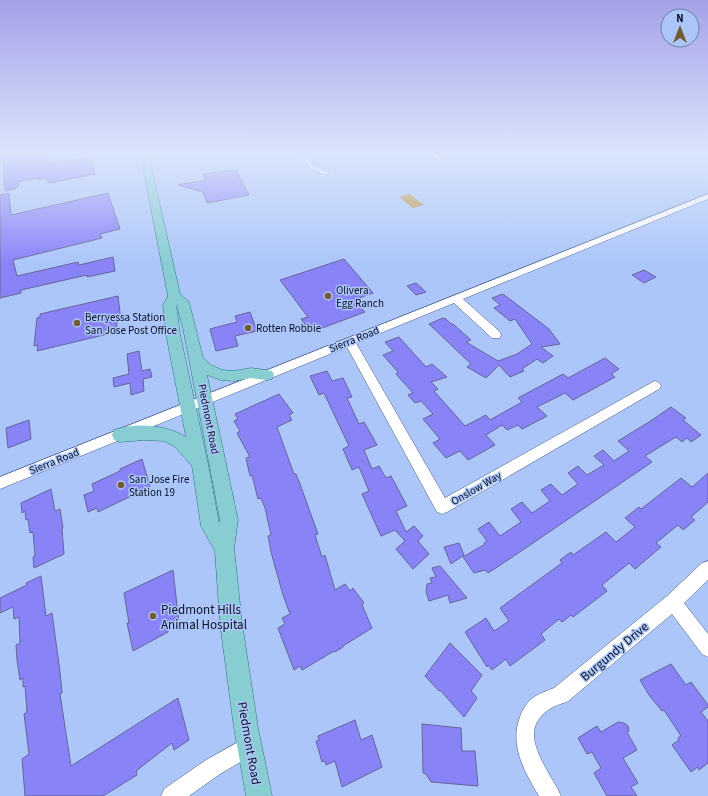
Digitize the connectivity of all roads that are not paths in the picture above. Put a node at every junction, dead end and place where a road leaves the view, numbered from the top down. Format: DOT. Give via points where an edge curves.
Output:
graph roads {
  1 [pos="153,190"];
  2 [pos="708,196"];
  3 [pos="174,296"];
  4 [pos="455,298"];
  5 [pos="496,335"];
  6 [pos="349,341"];
  7 [pos="197,361"];
  8 [pos="267,375"];
  9 [pos="655,386"];
  10 [pos="206,400"];
  11 [pos="188,406"];
  12 [pos="120,435"];
  13 [pos="200,463"];
  14 [pos="0,483"];
  15 [pos="224,548"];
  16 [pos="708,570"];
  17 [pos="673,602"];
  18 [pos="708,648"];
  19 [pos="249,746"];
  20 [pos="172,796"];
  21 [pos="259,796"];
  22 [pos="551,796"];
  1 -- 3 [label="main road, Piedmont Road"];
  2 -- 4 [label="street, Sierra Road"];
  3 -- 7 [label="main road, Piedmont Road" via="183,302"];
  3 -- 11 [label="main road, Piedmont Road" via="169,305"];
  4 -- 5 [label="street"];
  4 -- 6 [label="street, Sierra Road"];
  6 -- 8 [label="street, Sierra Road"];
  6 -- 9 [label="street, Onslow Way" via="442,507"];
  7 -- 8 [label="main road" via="206,369 221,375"];
  7 -- 10 [label="main road, Piedmont Road"];
  8 -- 10 [label="street, Sierra Road"];
  10 -- 11 [label="street, Sierra Road"];
  10 -- 15 [label="main road, Piedmont Road" via="229,520"];
  11 -- 12 [label="street, Sierra Road"];
  11 -- 13 [label="main road, Piedmont Road"];
  12 -- 13 [label="main road" via="147,432 170,435 180,440"];
  12 -- 14 [label="street, Sierra Road"];
  13 -- 15 [label="main road, Piedmont Road" via="210,526"];
  15 -- 19 [label="main road, Piedmont Road"];
  16 -- 17 [label="street, Burgundy Drive"];
  17 -- 18 [label="street"];
  17 -- 22 [label="street, Burgundy Drive" via="560,695 538,705 529,716 525,732 526,752"];
  19 -- 20 [label="street"];
  19 -- 21 [label="main road, Piedmont Road"];
}
